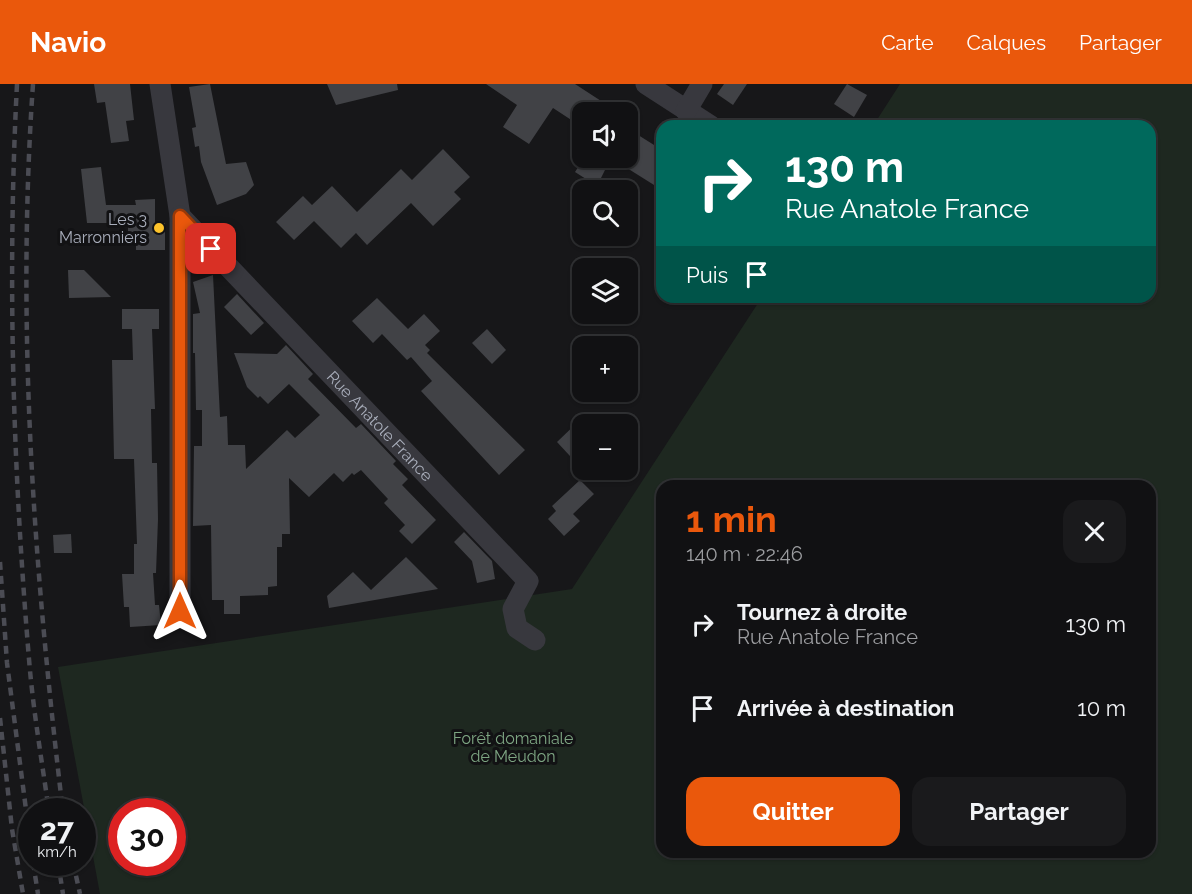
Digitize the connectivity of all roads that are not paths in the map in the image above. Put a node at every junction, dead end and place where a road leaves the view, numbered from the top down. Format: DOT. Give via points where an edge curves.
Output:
graph roads {
  1 [pos="160,84"];
  2 [pos="646,84"];
  3 [pos="702,84"];
  4 [pos="686,111"];
  5 [pos="701,120"];
  6 [pos="180,216"];
  7 [pos="180,611"];
  8 [pos="535,640"];
  1 -- 6 [label="street"];
  2 -- 4 [label="street"];
  3 -- 4 [label="street"];
  4 -- 5 [label="street"];
  6 -- 7 [label="street"];
  6 -- 8 [label="street, Rue Anatole France" via="528,581 513,609 517,628"];
}
